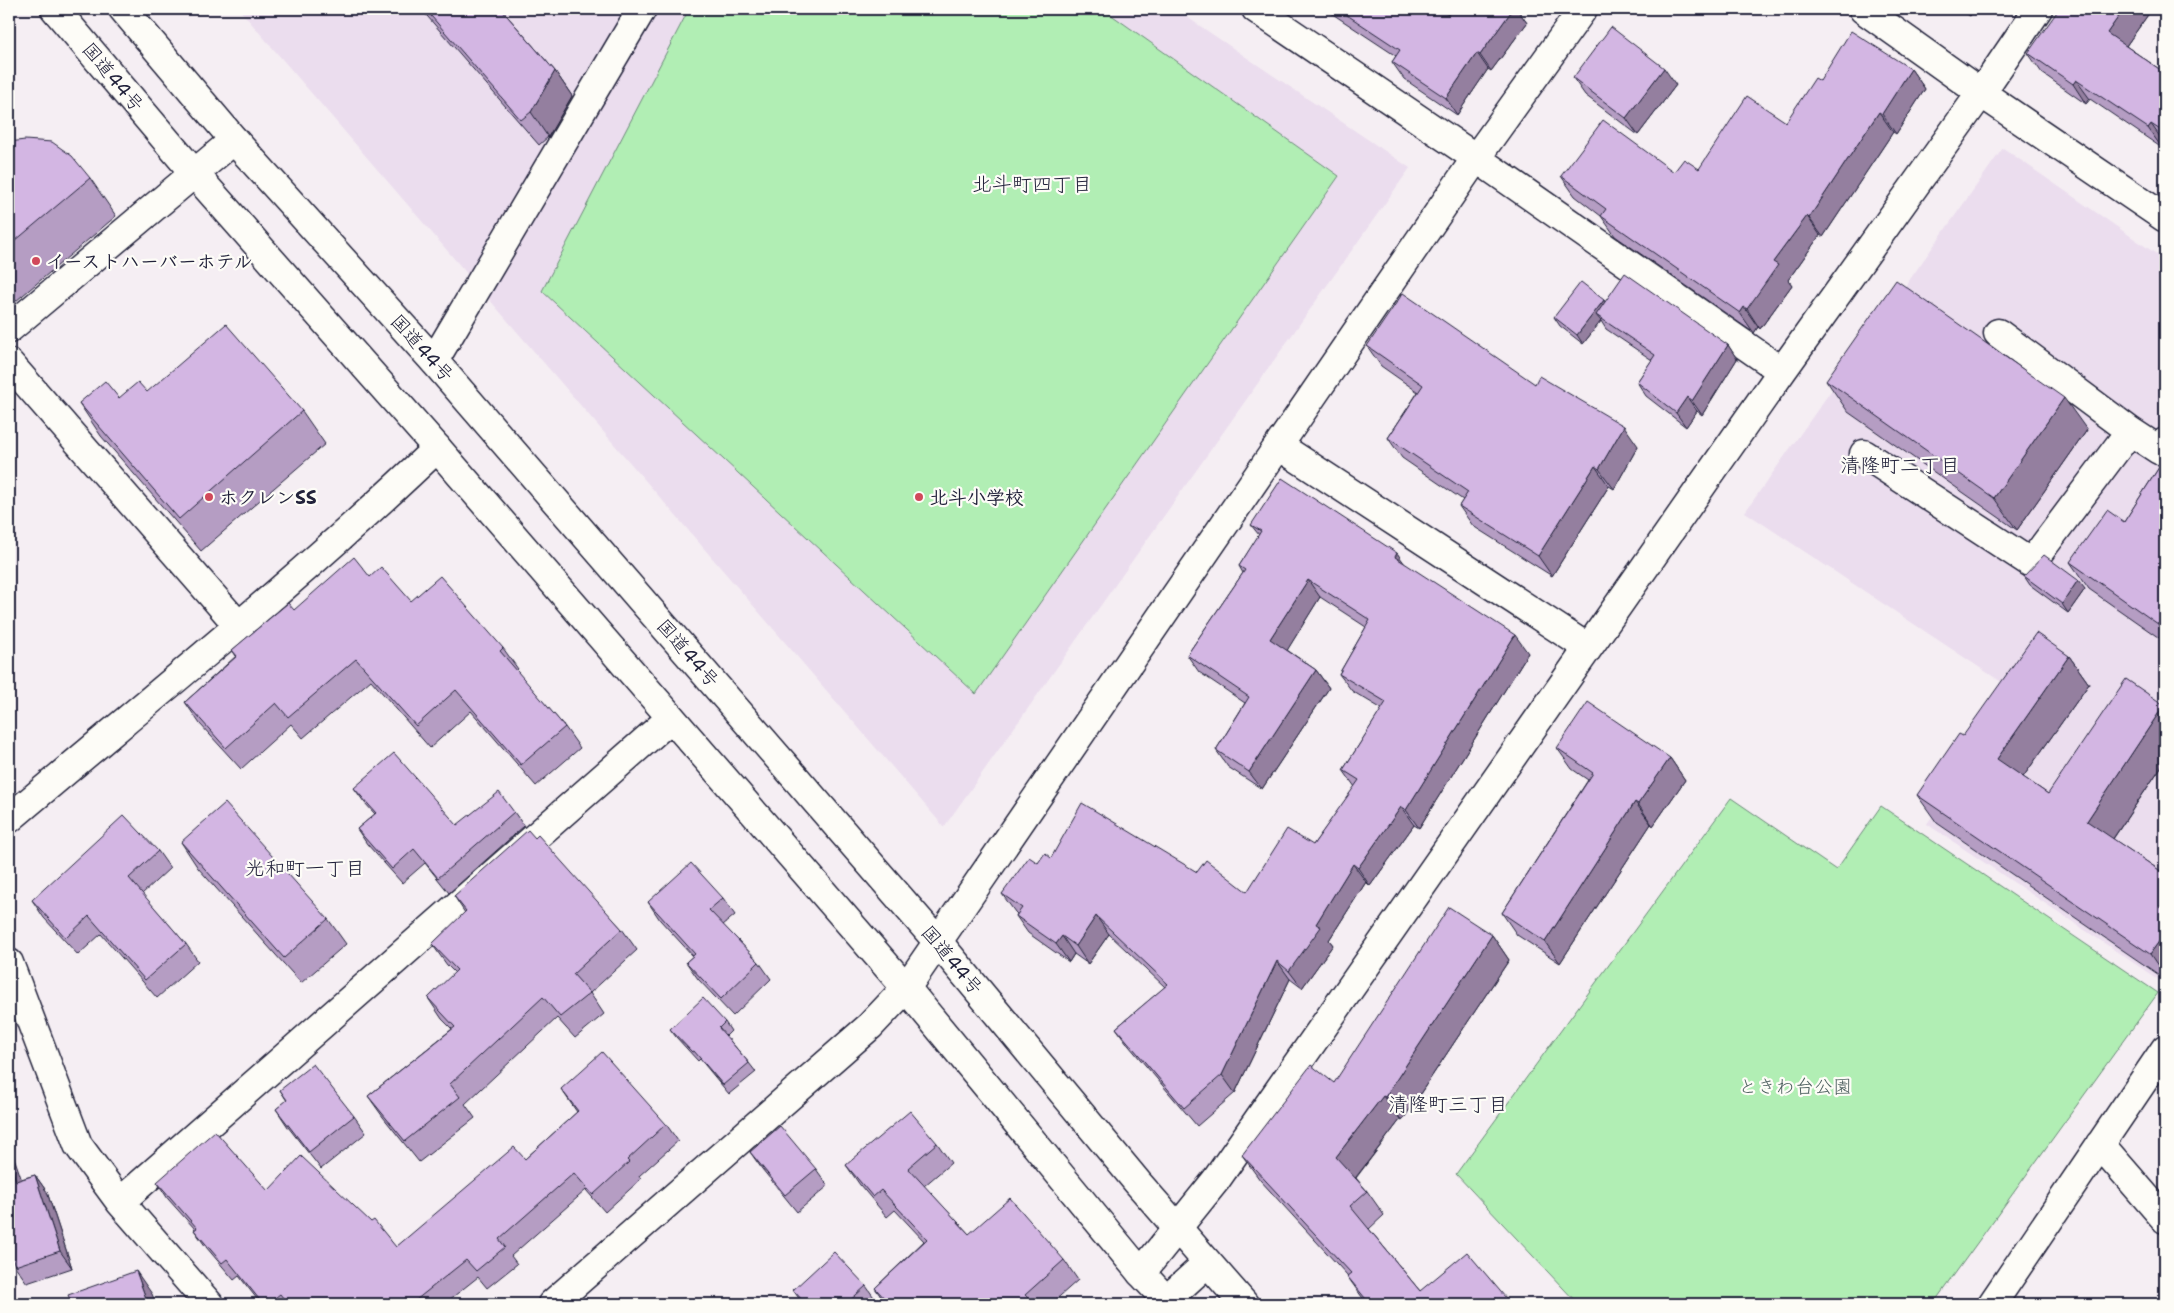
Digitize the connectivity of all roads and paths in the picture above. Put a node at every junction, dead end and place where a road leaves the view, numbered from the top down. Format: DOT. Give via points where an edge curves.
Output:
graph roads {
  1 [pos="55,9"];
  2 [pos="123,9"];
  3 [pos="642,9"];
  4 [pos="1256,9"];
  5 [pos="1584,9"];
  6 [pos="1863,9"];
  7 [pos="2038,9"];
  8 [pos="1981,93"];
  9 [pos="234,140"];
  10 [pos="1476,158"];
  11 [pos="194,173"];
  12 [pos="2165,218"];
  13 [pos="9,329"];
  14 [pos="1998,333"];
  15 [pos="434,361"];
  16 [pos="9,362"];
  17 [pos="1782,371"];
  18 [pos="2130,431"];
  19 [pos="2165,442"];
  20 [pos="1279,446"];
  21 [pos="437,448"];
  22 [pos="1864,454"];
  23 [pos="238,626"];
  24 [pos="1588,648"];
  25 [pos="671,718"];
  26 [pos="9,819"];
  27 [pos="938,942"];
  28 [pos="9,966"];
  29 [pos="906,988"];
  30 [pos="2165,1049"];
  31 [pos="2100,1144"];
  32 [pos="120,1202"];
  33 [pos="2165,1218"];
  34 [pos="1178,1228"];
  35 [pos="1207,1263"];
  36 [pos="1141,1273"];
  37 [pos="1166,1303"];
  38 [pos="209,1304"];
  39 [pos="552,1304"];
  40 [pos="1244,1304"];
  41 [pos="1992,1304"];
  1 -- 11 [label="main road, 国道44号"];
  2 -- 9 [label="main road, 国道44号"];
  3 -- 15 [label="main road"];
  4 -- 10 [label="main road"];
  5 -- 10 [label="main road"];
  6 -- 8 [label="main road"];
  7 -- 8 [label="main road"];
  8 -- 12 [label="main road"];
  8 -- 17 [label="main road"];
  9 -- 11 [label="main road"];
  9 -- 15 [label="main road, 国道44号"];
  10 -- 17 [label="main road"];
  10 -- 20 [label="main road"];
  11 -- 13 [label="main road"];
  11 -- 21 [label="main road, 国道44号"];
  14 -- 18 [label="main road"];
  15 -- 27 [label="main road, 国道44号"];
  16 -- 23 [label="main road"];
  17 -- 24 [label="main road"];
  18 -- 19 [label="main road" via="2159,450"];
  18 -- 22 [label="main road" via="2032,563"];
  20 -- 24 [label="main road"];
  20 -- 27 [label="main road"];
  21 -- 23 [label="main road"];
  21 -- 25 [label="main road, 国道44号"];
  23 -- 26 [label="main road"];
  24 -- 34 [label="main road" via="1222,1172"];
  25 -- 29 [label="main road, 国道44号"];
  25 -- 32 [label="main road"];
  27 -- 29 [label="main road"];
  27 -- 34 [label="main road, 国道44号"];
  28 -- 32 [label="main road" via="78,1145"];
  29 -- 36 [label="main road, 国道44号"];
  29 -- 39 [label="main road" via="870,1026"];
  30 -- 31 [label="main road"];
  31 -- 33 [label="main road"];
  31 -- 41 [label="main road"];
  32 -- 38 [label="main road"];
  34 -- 35 [label="main road, 国道44号"];
  34 -- 36 [label="main road"];
  35 -- 37 [label="main road"];
  35 -- 40 [label="main road, 国道44号"];
  36 -- 37 [label="main road, 国道44号"];
}
